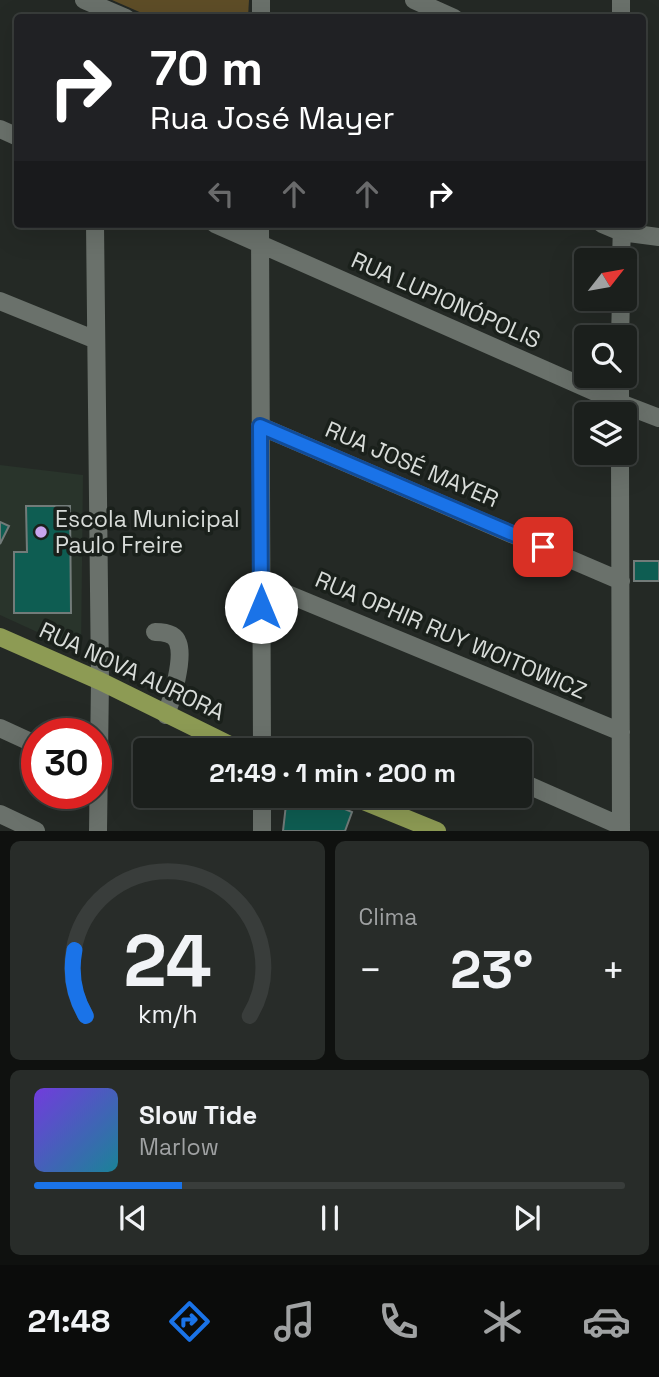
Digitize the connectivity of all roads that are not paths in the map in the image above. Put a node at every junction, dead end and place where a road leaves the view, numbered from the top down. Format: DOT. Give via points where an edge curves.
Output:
graph roads {
  1 [pos="84,0"];
  2 [pos="414,0"];
  3 [pos="117,14"];
  4 [pos="445,14"];
  5 [pos="95,228"];
  6 [pos="224,228"];
  7 [pos="260,228"];
  8 [pos="622,228"];
  9 [pos="659,237"];
  10 [pos="259,244"];
  11 [pos="621,248"];
  12 [pos="0,301"];
  13 [pos="96,340"];
  14 [pos="605,402"];
  15 [pos="637,413"];
  16 [pos="659,418"];
  17 [pos="260,426"];
  18 [pos="620,465"];
  19 [pos="621,580"];
  20 [pos="261,583"];
  21 [pos="155,632"];
  22 [pos="0,637"];
  23 [pos="100,681"];
  24 [pos="166,715"];
  25 [pos="0,728"];
  26 [pos="621,732"];
  27 [pos="21,738"];
  28 [pos="215,738"];
  29 [pos="262,738"];
  30 [pos="532,787"];
  31 [pos="262,808"];
  32 [pos="380,808"];
  33 [pos="9,822"];
  34 [pos="621,828"];
  35 [pos="36,831"];
  36 [pos="98,831"];
  37 [pos="262,831"];
  38 [pos="437,831"];
  1 -- 3 [label="street"];
  2 -- 4 [label="street"];
  5 -- 13 [label="street"];
  6 -- 10 [label="street, RUA LUPIONÓPOLIS"];
  7 -- 10 [label="street"];
  8 -- 9 [label="street"];
  8 -- 11 [label="street"];
  10 -- 14 [label="street, RUA LUPIONÓPOLIS"];
  10 -- 17 [label="street"];
  12 -- 13 [label="street"];
  13 -- 23 [label="street"];
  15 -- 16 [label="street, RUA LUPIONÓPOLIS"];
  17 -- 19 [label="street, RUA JOSÉ MAYER"];
  17 -- 20 [label="street"];
  18 -- 19 [label="street"];
  19 -- 26 [label="street"];
  20 -- 26 [label="street, RUA OPHIR RUY WOITOWICZ"];
  20 -- 29 [label="street"];
  21 -- 24 [label="street" via="165,632 178,643 174,692"];
  22 -- 23 [label="main road, RUA NOVA AURORA"];
  23 -- 24 [label="main road, RUA NOVA AURORA"];
  23 -- 36 [label="street"];
  24 -- 28 [label="main road, RUA NOVA AURORA"];
  25 -- 27 [label="street"];
  26 -- 34 [label="street"];
  30 -- 34 [label="street"];
  31 -- 37 [label="street"];
  32 -- 38 [label="main road"];
  33 -- 35 [label="street"];
}
